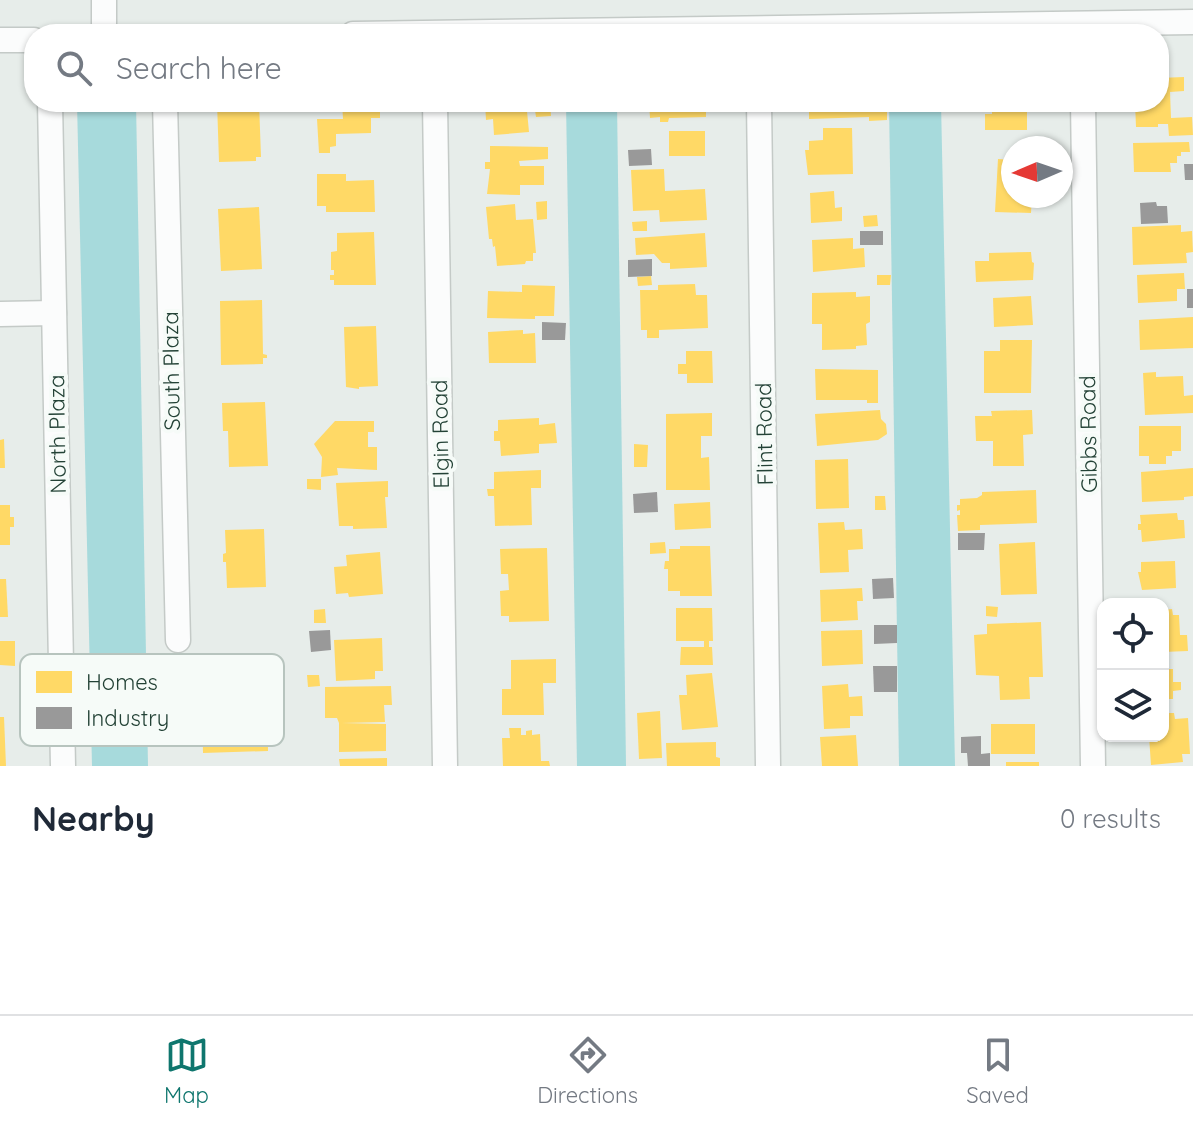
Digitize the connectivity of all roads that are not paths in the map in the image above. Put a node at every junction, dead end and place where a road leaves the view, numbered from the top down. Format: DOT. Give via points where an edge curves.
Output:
graph roads {
  1 [pos="104,0"];
  2 [pos="1081,19"];
  3 [pos="1193,22"];
  4 [pos="104,24"];
  5 [pos="946,24"];
  6 [pos="0,40"];
  7 [pos="24,40"];
  8 [pos="50,112"];
  9 [pos="165,112"];
  10 [pos="435,112"];
  11 [pos="759,112"];
  12 [pos="1083,112"];
  13 [pos="54,313"];
  14 [pos="0,314"];
  15 [pos="178,640"];
  16 [pos="61,654"];
  17 [pos="63,746"];
  18 [pos="63,766"];
  19 [pos="445,766"];
  20 [pos="768,766"];
  21 [pos="1093,766"];
  1 -- 4 [label="street"];
  2 -- 3 [label="street"];
  2 -- 5 [label="street"];
  6 -- 7 [label="street"];
  8 -- 13 [label="street, North Plaza"];
  9 -- 15 [label="street, South Plaza"];
  10 -- 19 [label="street, Elgin Road"];
  11 -- 20 [label="street, Flint Road"];
  12 -- 21 [label="street, Gibbs Road"];
  13 -- 14 [label="street"];
  13 -- 16 [label="street, North Plaza"];
  17 -- 18 [label="street, North Plaza"];
}
